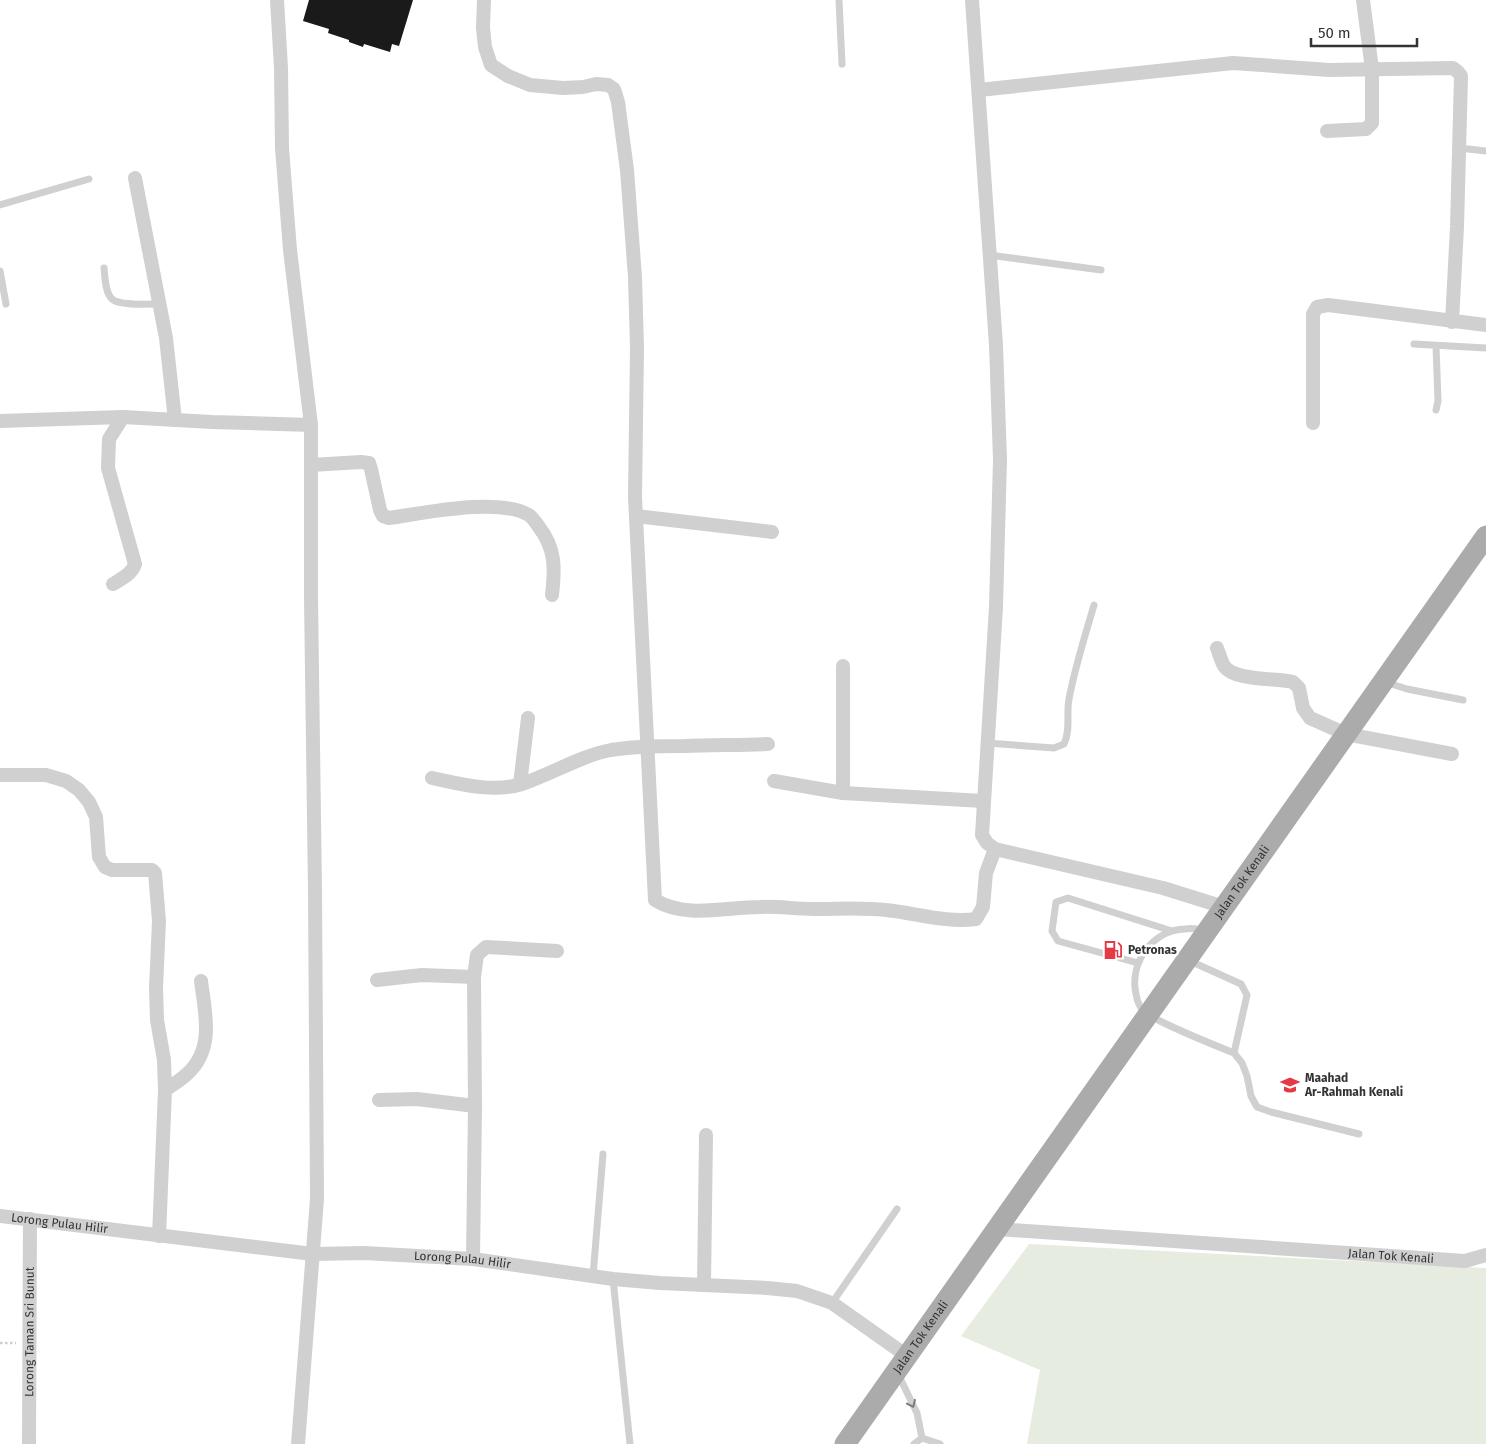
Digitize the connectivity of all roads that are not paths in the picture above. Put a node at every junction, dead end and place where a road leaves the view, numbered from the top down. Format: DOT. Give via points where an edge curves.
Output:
graph roads {
  1 [pos="276,0"];
  2 [pos="484,0"];
  3 [pos="839,0"];
  4 [pos="972,0"];
  5 [pos="1363,0"];
  6 [pos="842,64"];
  7 [pos="1372,69"];
  8 [pos="979,90"];
  9 [pos="1327,131"];
  10 [pos="1459,148"];
  11 [pos="1486,151"];
  12 [pos="135,178"];
  13 [pos="89,179"];
  14 [pos="0,205"];
  15 [pos="989,255"];
  16 [pos="104,268"];
  17 [pos="1101,270"];
  18 [pos="0,271"];
  19 [pos="6,304"];
  20 [pos="160,304"];
  21 [pos="1452,322"];
  22 [pos="1486,325"];
  23 [pos="1414,344"];
  24 [pos="1436,346"];
  25 [pos="1486,348"];
  26 [pos="1436,410"];
  27 [pos="124,417"];
  28 [pos="176,420"];
  29 [pos="0,421"];
  30 [pos="1314,423"];
  31 [pos="311,424"];
  32 [pos="311,465"];
  33 [pos="636,516"];
  34 [pos="772,532"];
  35 [pos="1486,536"];
  36 [pos="113,584"];
  37 [pos="552,596"];
  38 [pos="1094,605"];
  39 [pos="1217,648"];
  40 [pos="843,666"];
  41 [pos="1384,681"];
  42 [pos="1463,700"];
  43 [pos="528,718"];
  44 [pos="1346,734"];
  45 [pos="987,743"];
  46 [pos="768,744"];
  47 [pos="648,746"];
  48 [pos="1452,754"];
  49 [pos="0,775"];
  50 [pos="432,778"];
  51 [pos="774,781"];
  52 [pos="520,784"];
  53 [pos="843,793"];
  54 [pos="983,800"];
  55 [pos="995,849"];
  56 [pos="1224,907"];
  57 [pos="1172,931"];
  58 [pos="1206,934"];
  59 [pos="557,951"];
  60 [pos="1187,960"];
  61 [pos="1138,963"];
  62 [pos="474,977"];
  63 [pos="377,980"];
  64 [pos="201,981"];
  65 [pos="1148,1015"];
  66 [pos="1234,1053"];
  67 [pos="165,1090"];
  68 [pos="379,1100"];
  69 [pos="475,1106"];
  70 [pos="1359,1134"];
  71 [pos="706,1135"];
  72 [pos="603,1154"];
  73 [pos="897,1208"];
  74 [pos="0,1216"];
  75 [pos="30,1220"];
  76 [pos="997,1229"];
  77 [pos="159,1236"];
  78 [pos="313,1254"];
  79 [pos="1486,1255"];
  80 [pos="473,1259"];
  81 [pos="593,1276"];
  82 [pos="614,1279"];
  83 [pos="704,1285"];
  84 [pos="832,1303"];
  85 [pos="902,1364"];
  86 [pos="922,1438"];
  87 [pos="29,1444"];
  88 [pos="298,1444"];
  89 [pos="630,1444"];
  90 [pos="845,1444"];
  91 [pos="914,1444"];
  92 [pos="940,1444"];
  1 -- 31 [label="street" via="289,240"];
  2 -- 33 [label="street" via="485,47 491,65 530,85 563,88 608,85 614,89 618,102 635,277"];
  3 -- 6 [label="lane"];
  4 -- 8 [label="street"];
  5 -- 7 [label="street"];
  7 -- 8 [label="street" via="1329,70 1233,63"];
  7 -- 9 [label="street" via="1373,118 1370,126 1366,129"];
  7 -- 10 [label="street" via="1440,67 1458,72 1461,76"];
  8 -- 15 [label="street"];
  10 -- 11 [label="lane"];
  10 -- 21 [label="street"];
  12 -- 20 [label="street"];
  13 -- 14 [label="lane"];
  15 -- 17 [label="lane"];
  15 -- 45 [label="street" via="1000,460 996,606"];
  16 -- 20 [label="lane" via="108,292 118,303"];
  18 -- 19 [label="lane"];
  20 -- 28 [label="street"];
  21 -- 22 [label="street"];
  21 -- 30 [label="street" via="1328,305 1317,307 1313,314"];
  23 -- 24 [label="lane"];
  24 -- 25 [label="lane"];
  24 -- 26 [label="lane"];
  27 -- 28 [label="street"];
  27 -- 29 [label="street"];
  27 -- 36 [label="street" via="109,440 108,468 135,564 125,577"];
  28 -- 31 [label="street"];
  31 -- 32 [label="street"];
  32 -- 37 [label="street" via="369,464 380,510 389,518 473,507 508,508 530,516 552,548"];
  32 -- 78 [label="street" via="317,1199"];
  33 -- 34 [label="street"];
  33 -- 47 [label="street"];
  35 -- 41 [label="main road, Jalan Tok Kenali"];
  38 -- 45 [label="lane" via="1074,670 1064,744 1054,748"];
  39 -- 44 [label="street" via="1224,666 1242,677 1294,682 1300,688 1304,708 1310,718"];
  40 -- 53 [label="street"];
  41 -- 42 [label="lane"];
  41 -- 44 [label="main road, Jalan Tok Kenali"];
  43 -- 52 [label="street"];
  44 -- 48 [label="street"];
  44 -- 56 [label="main road, Jalan Tok Kenali"];
  45 -- 54 [label="street"];
  46 -- 47 [label="street"];
  47 -- 52 [label="street" via="599,753"];
  47 -- 55 [label="street" via="655,900 666,906 702,911 759,906 883,909 945,920 976,919 983,907 986,873"];
  49 -- 67 [label="street" via="46,775 66,781 89,802 96,817 99,857 105,867 112,870 152,870 155,874 159,921 157,1020"];
  50 -- 52 [label="street" via="500,788"];
  51 -- 53 [label="street"];
  53 -- 54 [label="street"];
  54 -- 55 [label="street" via="982,835"];
  55 -- 56 [label="street" via="1162,888"];
  56 -- 58 [label="main road, Jalan Tok Kenali"];
  57 -- 58 [label="lane" via="1190,928 1200,929"];
  57 -- 61 [label="lane" via="1148,947"];
  57 -- 61 [label="lane" via="1068,898 1056,902 1052,931 1058,941"];
  58 -- 60 [label="main road, Jalan Tok Kenali"];
  59 -- 62 [label="street" via="486,947 477,955"];
  60 -- 65 [label="main road, Jalan Tok Kenali"];
  60 -- 66 [label="lane" via="1241,984 1247,995"];
  61 -- 65 [label="lane" via="1136,992 1142,1010"];
  62 -- 63 [label="street" via="422,975"];
  62 -- 69 [label="street"];
  64 -- 67 [label="street" via="207,1025 205,1046 188,1074"];
  65 -- 66 [label="lane"];
  65 -- 76 [label="main road, Jalan Tok Kenali"];
  66 -- 70 [label="lane" via="1242,1062 1251,1096 1258,1107"];
  67 -- 77 [label="street"];
  68 -- 69 [label="street" via="417,1099"];
  69 -- 80 [label="street"];
  71 -- 83 [label="street"];
  72 -- 81 [label="lane"];
  73 -- 84 [label="lane"];
  74 -- 75 [label="street, Lorong Pulau Hilir"];
  75 -- 77 [label="street, Lorong Pulau Hilir"];
  75 -- 87 [label="street, Lorong Taman Sri Bunut"];
  76 -- 79 [label="street, Jalan Tok Kenali" via="1465,1261"];
  76 -- 85 [label="main road, Jalan Tok Kenali"];
  77 -- 78 [label="street, Lorong Pulau Hilir"];
  78 -- 80 [label="street, Lorong Pulau Hilir" via="364,1252"];
  78 -- 88 [label="street"];
  80 -- 81 [label="street, Lorong Pulau Hilir"];
  81 -- 82 [label="street, Lorong Pulau Hilir"];
  82 -- 83 [label="street, Lorong Pulau Hilir"];
  82 -- 89 [label="lane"];
  83 -- 84 [label="street, Lorong Pulau Hilir" via="798,1292"];
  84 -- 85 [label="street, Lorong Pulau Hilir"];
  85 -- 86 [label="lane, one-way"];
  85 -- 90 [label="main road, Jalan Tok Kenali"];
  86 -- 91 [label="lane"];
  86 -- 92 [label="lane"];
}
